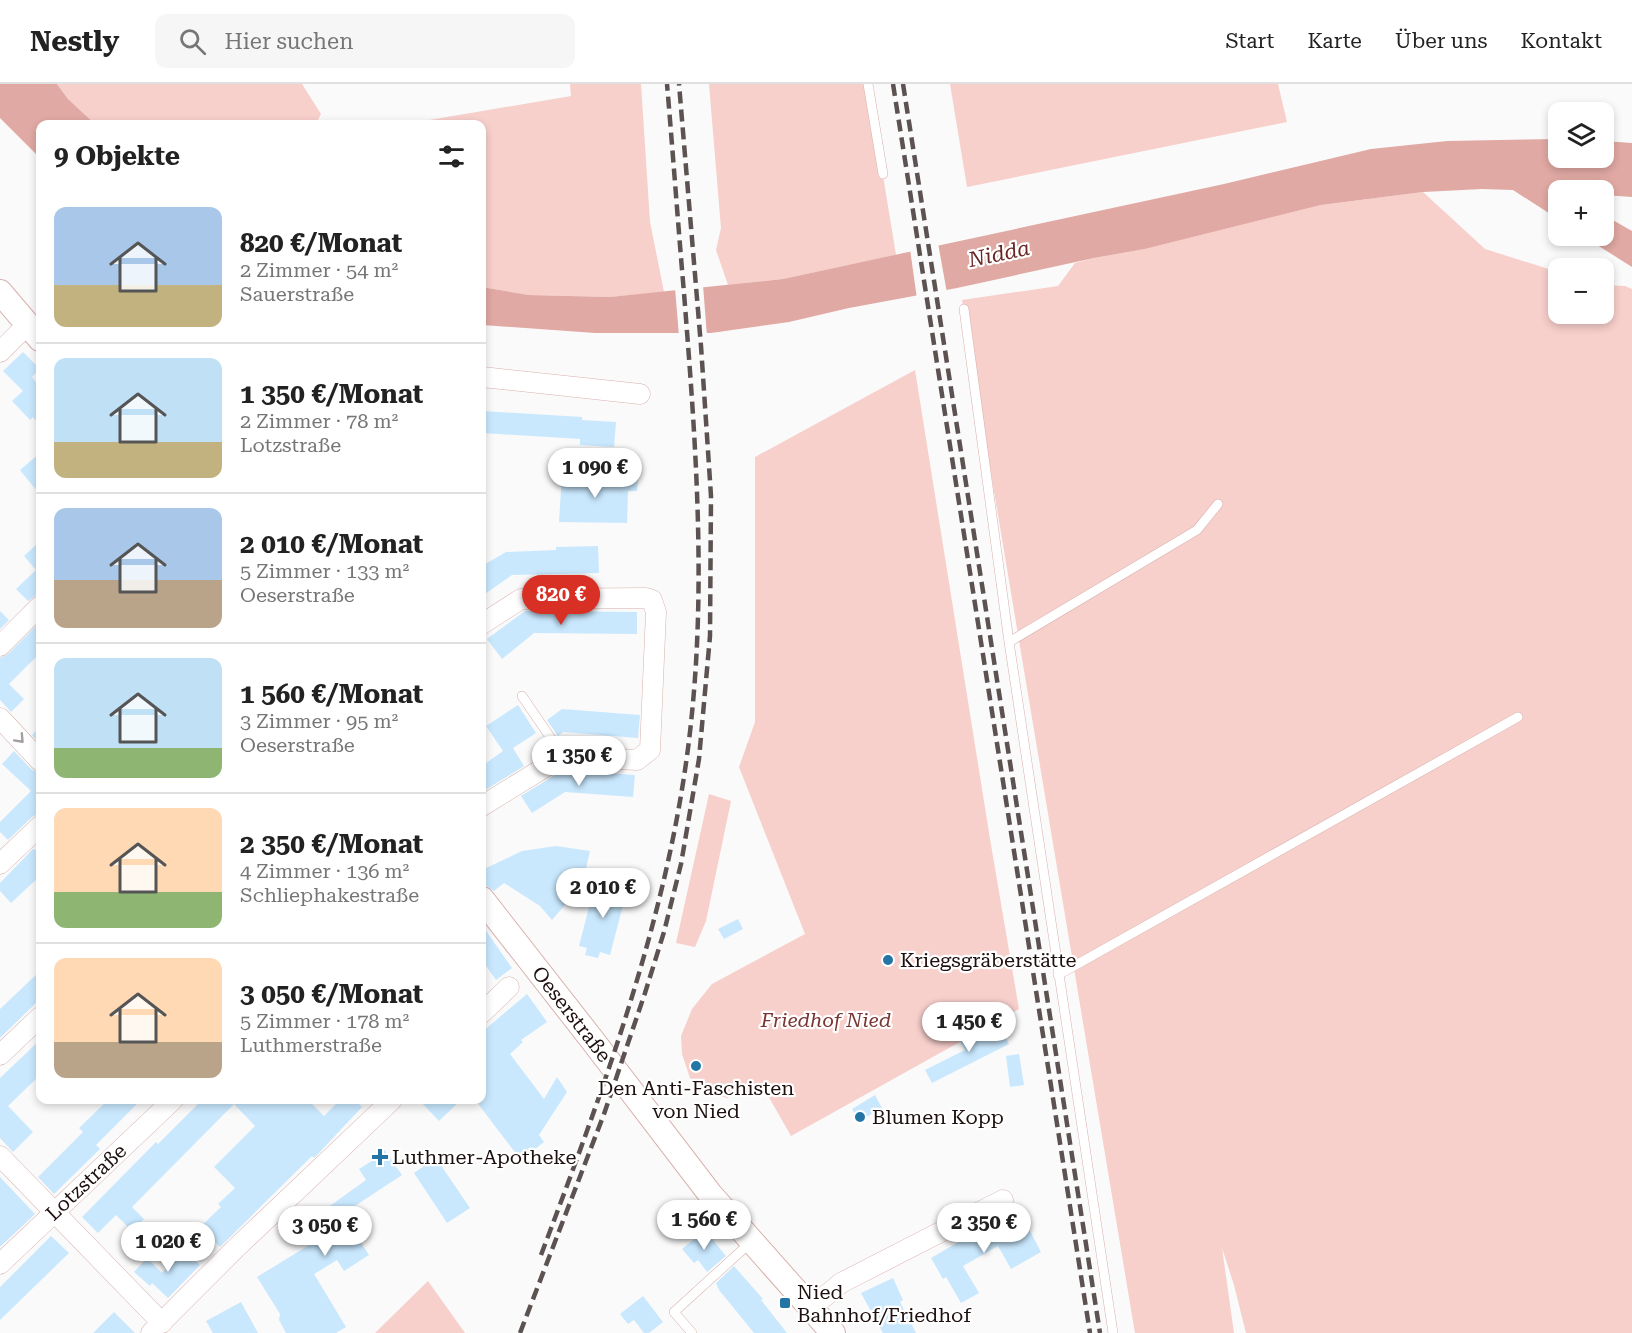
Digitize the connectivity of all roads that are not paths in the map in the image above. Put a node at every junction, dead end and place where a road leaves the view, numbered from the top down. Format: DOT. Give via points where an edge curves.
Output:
graph roads {
  1 [pos="868,84"];
  2 [pos="883,174"];
  3 [pos="0,292"];
  4 [pos="964,309"];
  5 [pos="34,332"];
  6 [pos="0,352"];
  7 [pos="486,377"];
  8 [pos="640,394"];
  9 [pos="1218,504"];
  10 [pos="36,610"];
  11 [pos="486,621"];
  12 [pos="1009,642"];
  13 [pos="0,646"];
  14 [pos="522,696"];
  15 [pos="1518,717"];
  16 [pos="0,718"];
  17 [pos="563,756"];
  18 [pos="36,757"];
  19 [pos="486,804"];
  20 [pos="36,830"];
  21 [pos="0,864"];
  22 [pos="486,904"];
  23 [pos="1058,975"];
  24 [pos="509,987"];
  25 [pos="486,1009"];
  26 [pos="36,1021"];
  27 [pos="0,1055"];
  28 [pos="169,1104"];
  29 [pos="383,1104"];
  30 [pos="0,1156"];
  31 [pos="1003,1200"];
  32 [pos="54,1211"];
  33 [pos="751,1242"];
  34 [pos="0,1264"];
  35 [pos="812,1307"];
  36 [pos="156,1328"];
  37 [pos="825,1331"];
  38 [pos="692,1333"];
  39 [pos="1113,1333"];
  1 -- 2 [label="lane"];
  3 -- 5 [label="street"];
  4 -- 12 [label="lane"];
  5 -- 6 [label="street"];
  7 -- 8 [label="street"];
  9 -- 12 [label="lane" via="1197,530"];
  10 -- 13 [label="street"];
  11 -- 17 [label="street" via="521,599 652,600 656,612 650,750 637,760"];
  12 -- 23 [label="lane"];
  14 -- 17 [label="lane"];
  15 -- 23 [label="lane"];
  16 -- 18 [label="street, one-way"];
  17 -- 19 [label="street"];
  20 -- 21 [label="street"];
  22 -- 33 [label="street, Oeserstraße"];
  23 -- 39 [label="lane"];
  24 -- 25 [label="street"];
  26 -- 27 [label="street"];
  28 -- 32 [label="street, Lotzstraße"];
  29 -- 36 [label="street"];
  30 -- 32 [label="street"];
  31 -- 35 [label="street" via="841,1283"];
  32 -- 34 [label="street, Lotzstraße"];
  32 -- 36 [label="street"];
  33 -- 35 [label="street, Oeserstraße"];
  33 -- 38 [label="lane" via="674,1312"];
  35 -- 37 [label="street, Oeserstraße"];
}
